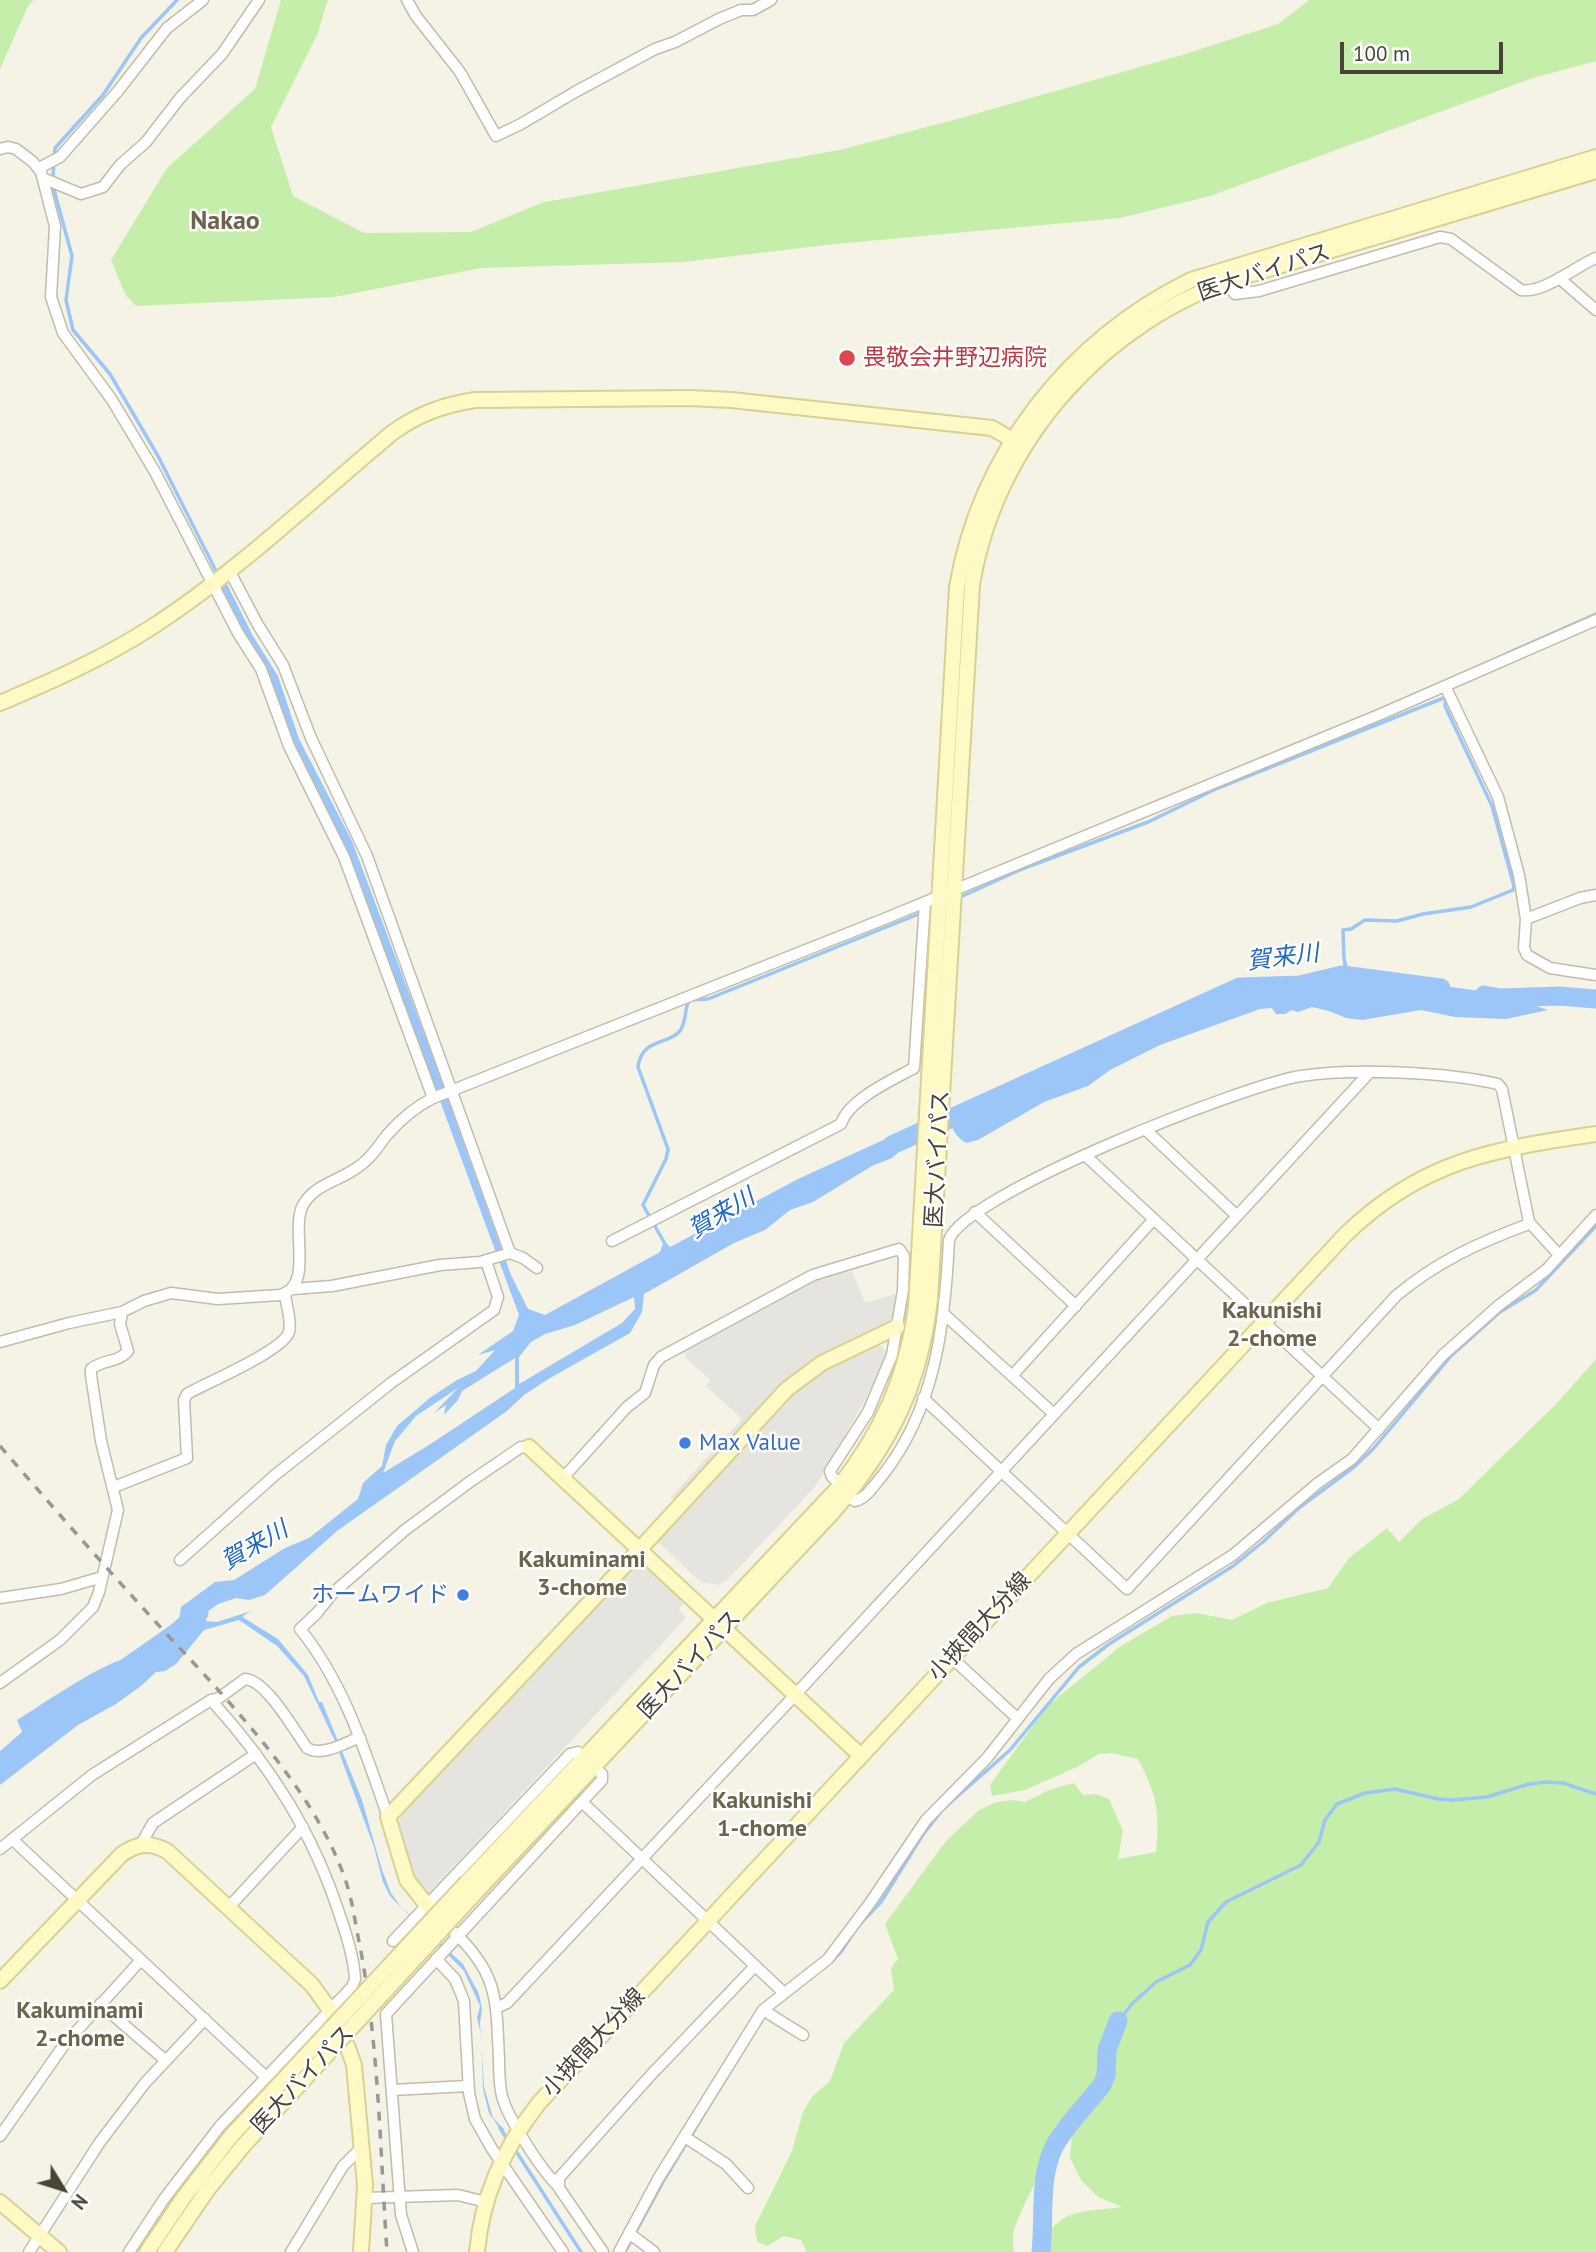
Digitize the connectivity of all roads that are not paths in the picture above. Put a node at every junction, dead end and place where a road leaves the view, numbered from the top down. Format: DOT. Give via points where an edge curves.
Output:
graph roads {
  1 [pos="203,0"];
  2 [pos="259,0"];
  3 [pos="407,0"];
  4 [pos="771,0"];
  5 [pos="0,149"];
  6 [pos="1596,156"];
  7 [pos="39,168"];
  8 [pos="1596,171"];
  9 [pos="45,179"];
  10 [pos="1596,258"];
  11 [pos="1559,278"];
  12 [pos="1225,282"];
  13 [pos="1596,310"];
  14 [pos="1018,442"];
  15 [pos="220,577"];
  16 [pos="1596,620"];
  17 [pos="1445,686"];
  18 [pos="0,704"];
  19 [pos="1596,895"];
  20 [pos="944,902"];
  21 [pos="1526,919"];
  22 [pos="1596,975"];
  23 [pos="1369,1073"];
  24 [pos="453,1091"];
  25 [pos="433,1098"];
  26 [pos="1146,1130"];
  27 [pos="1596,1134"];
  28 [pos="1513,1147"];
  29 [pos="1086,1156"];
  30 [pos="975,1212"];
  31 [pos="1596,1215"];
  32 [pos="1237,1216"];
  33 [pos="1154,1219"];
  34 [pos="1529,1224"];
  35 [pos="612,1241"];
  36 [pos="510,1253"];
  37 [pos="1559,1255"];
  38 [pos="1197,1259"];
  39 [pos="486,1261"];
  40 [pos="537,1268"];
  41 [pos="289,1291"];
  42 [pos="1076,1306"];
  43 [pos="122,1312"];
  44 [pos="944,1315"];
  45 [pos="1264,1322"];
  46 [pos="897,1327"];
  47 [pos="0,1342"];
  48 [pos="1322,1375"];
  49 [pos="1012,1376"];
  50 [pos="923,1398"];
  51 [pos="1054,1415"];
  52 [pos="1379,1429"];
  53 [pos="529,1447"];
  54 [pos="1001,1471"];
  55 [pos="563,1478"];
  56 [pos="114,1487"];
  57 [pos="844,1490"];
  58 [pos="1068,1533"];
  59 [pos="640,1549"];
  60 [pos="180,1560"];
  61 [pos="102,1577"];
  62 [pos="0,1598"];
  63 [pos="720,1624"];
  64 [pos="952,1658"];
  65 [pos="0,1684"];
  66 [pos="795,1695"];
  67 [pos="211,1700"];
  68 [pos="1018,1719"];
  69 [pos="360,1737"];
  70 [pos="256,1754"];
  71 [pos="860,1756"];
  72 [pos="589,1763"];
  73 [pos="582,1802"];
  74 [pos="388,1816"];
  75 [pos="303,1827"];
  76 [pos="12,1839"];
  77 [pos="142,1844"];
  78 [pos="0,1849"];
  79 [pos="640,1858"];
  80 [pos="77,1900"];
  81 [pos="426,1904"];
  82 [pos="228,1908"];
  83 [pos="707,1920"];
  84 [pos="458,1935"];
  85 [pos="393,1941"];
  86 [pos="436,1959"];
  87 [pos="141,1960"];
  88 [pos="755,1966"];
  89 [pos="0,1981"];
  90 [pos="783,1992"];
  91 [pos="100,2004"];
  92 [pos="496,2008"];
  93 [pos="330,2010"];
  94 [pos="763,2010"];
  95 [pos="205,2020"];
  96 [pos="803,2035"];
  97 [pos="166,2060"];
  98 [pos="266,2077"];
  99 [pos="468,2086"];
  100 [pos="392,2090"];
  101 [pos="0,2136"];
  102 [pos="685,2137"];
  103 [pos="513,2138"];
  104 [pos="237,2141"];
  105 [pos="362,2147"];
  106 [pos="500,2162"];
  107 [pos="559,2188"];
  108 [pos="748,2188"];
  109 [pos="400,2197"];
  110 [pos="365,2198"];
  111 [pos="0,2202"];
  112 [pos="486,2202"];
  113 [pos="629,2233"];
  114 [pos="40,2236"];
  115 [pos="29,2252"];
  116 [pos="59,2252"];
  117 [pos="129,2252"];
  118 [pos="147,2252"];
  119 [pos="165,2252"];
  120 [pos="291,2252"];
  121 [pos="361,2252"];
  122 [pos="413,2252"];
  123 [pos="477,2252"];
  124 [pos="562,2252"];
  125 [pos="603,2252"];
  126 [pos="619,2252"];
  127 [pos="654,2252"];
  1 -- 7 [label="street" via="167,28 60,157"];
  2 -- 9 [label="street" via="214,63 103,187 81,194"];
  3 -- 4 [label="street" via="460,72 496,136 654,49"];
  5 -- 7 [label="street" via="16,149"];
  6 -- 14 [label="main road, 医大バイパス" via="1191,280 1098,340 1054,384"];
  7 -- 9 [label="street"];
  8 -- 12 [label="main road, 医大バイパス"];
  9 -- 15 [label="street" via="55,226 51,298 63,332 122,415"];
  10 -- 11 [label="street"];
  11 -- 12 [label="street" via="1535,290 1521,290 1451,239 1440,237 1259,291 1235,294"];
  11 -- 13 [label="street"];
  12 -- 14 [label="main road, 医大バイパス" via="1180,302 1107,351"];
  14 -- 15 [label="main road" via="992,428 731,400 457,403 425,413 392,433"];
  14 -- 20 [label="main road, 医大バイパス" via="975,568"];
  15 -- 18 [label="main road" via="111,652"];
  15 -- 24 [label="street" via="283,665 311,738 367,856"];
  15 -- 25 [label="street" via="238,633 261,669 289,746 344,857"];
  16 -- 17 [label="street"];
  17 -- 20 [label="street"];
  17 -- 21 [label="street" via="1498,797"];
  19 -- 21 [label="street"];
  20 -- 24 [label="street"];
  20 -- 35 [label="street" via="914,1068 859,1102 841,1124"];
  20 -- 57 [label="main road, 医大バイパス" via="913,1328 893,1397"];
  20 -- 57 [label="main road, 医大バイパス" via="927,1327 894,1427 875,1459"];
  21 -- 22 [label="street" via="1527,954 1550,968"];
  23 -- 26 [label="street" via="1304,1076 1264,1084"];
  23 -- 28 [label="street" via="1498,1084"];
  23 -- 32 [label="street"];
  24 -- 25 [label="street"];
  24 -- 36 [label="street"];
  25 -- 41 [label="street" via="409,1113 358,1168 320,1187 306,1201 298,1227 298,1277"];
  26 -- 29 [label="street"];
  26 -- 32 [label="street"];
  27 -- 28 [label="main road, 小挾間大分線"];
  28 -- 34 [label="street"];
  28 -- 45 [label="main road, 小挾間大分線" via="1446,1166 1388,1198 1355,1226"];
  29 -- 30 [label="street"];
  29 -- 33 [label="street"];
  30 -- 42 [label="street"];
  30 -- 44 [label="street" via="949,1240"];
  31 -- 37 [label="street"];
  32 -- 38 [label="street"];
  33 -- 38 [label="street"];
  33 -- 42 [label="street"];
  34 -- 37 [label="street"];
  34 -- 48 [label="street" via="1469,1248 1421,1275"];
  36 -- 39 [label="street"];
  36 -- 40 [label="street"];
  37 -- 52 [label="street" via="1460,1338"];
  38 -- 45 [label="street"];
  38 -- 51 [label="street"];
  39 -- 41 [label="street"];
  39 -- 60 [label="street" via="497,1292 494,1310 391,1383 275,1475"];
  41 -- 43 [label="street" via="218,1299 171,1293"];
  41 -- 56 [label="street" via="286,1337 241,1368 187,1394 187,1458"];
  42 -- 49 [label="street"];
  43 -- 47 [label="street"];
  43 -- 56 [label="street" via="120,1324 128,1351 122,1358 91,1369 101,1441"];
  44 -- 49 [label="street"];
  44 -- 50 [label="street"];
  45 -- 48 [label="street"];
  45 -- 58 [label="main road, 小挾間大分線"];
  46 -- 55 [label="street" via="904,1264 899,1249 813,1275 661,1357 645,1393"];
  46 -- 57 [label="street" via="892,1355 873,1403 830,1471"];
  46 -- 59 [label="main road" via="822,1363 787,1389"];
  48 -- 52 [label="street"];
  48 -- 58 [label="street" via="1127,1589"];
  49 -- 51 [label="street"];
  50 -- 54 [label="street"];
  50 -- 57 [label="street" via="903,1445 862,1499 855,1501"];
  51 -- 54 [label="street"];
  52 -- 68 [label="street" via="1352,1459 1233,1555 1065,1663"];
  53 -- 55 [label="main road"];
  53 -- 69 [label="street" via="521,1447 405,1530 332,1593 300,1629 332,1676"];
  54 -- 58 [label="street"];
  54 -- 66 [label="street"];
  55 -- 59 [label="main road"];
  56 -- 61 [label="street" via="117,1520"];
  57 -- 63 [label="main road, 医大バイパス"];
  58 -- 64 [label="main road, 小挾間大分線"];
  59 -- 63 [label="main road"];
  59 -- 74 [label="main road"];
  61 -- 62 [label="street"];
  61 -- 65 [label="street" via="93,1606 60,1640"];
  63 -- 66 [label="main road"];
  63 -- 72 [label="main road, 医大バイパス"];
  64 -- 68 [label="street"];
  64 -- 71 [label="main road, 小挾間大分線"];
  66 -- 71 [label="main road"];
  66 -- 79 [label="street"];
  67 -- 69 [label="street" via="245,1679 253,1680 312,1751"];
  67 -- 70 [label="street"];
  67 -- 76 [label="street" via="92,1775"];
  68 -- 90 [label="street" via="926,1820 828,1959"];
  69 -- 74 [label="street"];
  70 -- 75 [label="street"];
  70 -- 77 [label="street" via="153,1823"];
  71 -- 83 [label="main road, 小挾間大分線"];
  72 -- 73 [label="street" via="603,1778"];
  72 -- 81 [label="street" via="576,1752 570,1754"];
  72 -- 104 [label="main road, 医大バイパス, bridge"];
  73 -- 79 [label="street"];
  73 -- 84 [label="street"];
  74 -- 81 [label="main road" via="404,1874"];
  75 -- 82 [label="street"];
  75 -- 93 [label="street" via="334,1899 355,1970 352,1987"];
  76 -- 78 [label="street"];
  76 -- 80 [label="street"];
  77 -- 80 [label="main road" via="122,1854"];
  77 -- 82 [label="main road" via="167,1851"];
  79 -- 83 [label="street"];
  79 -- 92 [label="street" via="506,2003"];
  80 -- 87 [label="street"];
  80 -- 89 [label="main road"];
  81 -- 84 [label="street"];
  81 -- 85 [label="street"];
  82 -- 93 [label="main road" via="312,1985"];
  83 -- 88 [label="street"];
  83 -- 103 [label="main road, 小挾間大分線" via="539,2103"];
  84 -- 86 [label="street"];
  84 -- 92 [label="street" via="488,1974"];
  86 -- 99 [label="street" via="455,1979 464,2001"];
  86 -- 100 [label="street" via="386,2014"];
  87 -- 91 [label="street"];
  87 -- 95 [label="street"];
  88 -- 90 [label="street"];
  88 -- 107 [label="street" via="569,2166 559,2178"];
  90 -- 94 [label="street"];
  91 -- 97 [label="street"];
  91 -- 101 [label="street" via="40,2076"];
  92 -- 103 [label="street" via="501,2092"];
  93 -- 98 [label="street"];
  93 -- 105 [label="main road" via="352,2058"];
  94 -- 96 [label="street"];
  94 -- 102 [label="street"];
  95 -- 97 [label="street"];
  95 -- 98 [label="street"];
  97 -- 114 [label="street" via="100,2141"];
  98 -- 117 [label="street" via="192,2161"];
  99 -- 100 [label="street"];
  99 -- 106 [label="street" via="475,2119"];
  100 -- 109 [label="street"];
  102 -- 108 [label="street" via="726,2164"];
  102 -- 113 [label="street"];
  103 -- 106 [label="main road, 小挾間大分線"];
  103 -- 107 [label="street"];
  104 -- 118 [label="main road, 医大バイパス" via="184,2197"];
  104 -- 119 [label="main road, 医大バイパス"];
  105 -- 110 [label="main road"];
  105 -- 120 [label="street" via="344,2165"];
  106 -- 112 [label="main road, 小挾間大分線"];
  106 -- 124 [label="street"];
  107 -- 125 [label="street"];
  109 -- 110 [label="street"];
  109 -- 112 [label="street" via="458,2195"];
  109 -- 122 [label="street" via="402,2221"];
  110 -- 121 [label="main road"];
  111 -- 114 [label="main road"];
  112 -- 123 [label="main road, 小挾間大分線"];
  113 -- 126 [label="street"];
  113 -- 127 [label="street"];
  114 -- 115 [label="street"];
  114 -- 116 [label="main road"];
}
